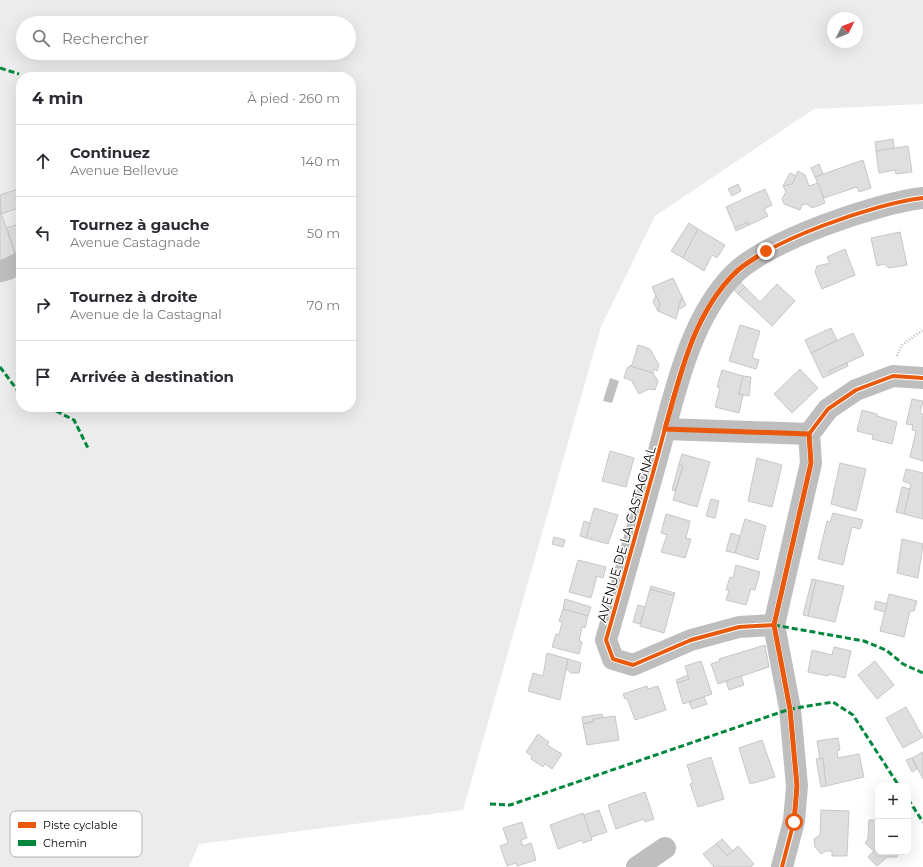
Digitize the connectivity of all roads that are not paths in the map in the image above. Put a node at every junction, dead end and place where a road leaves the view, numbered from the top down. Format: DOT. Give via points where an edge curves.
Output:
graph roads {
  1 [pos="923,198"];
  2 [pos="16,265"];
  3 [pos="0,271"];
  4 [pos="923,378"];
  5 [pos="665,429"];
  6 [pos="809,434"];
  7 [pos="774,625"];
  8 [pos="665,848"];
  9 [pos="637,867"];
  10 [pos="782,867"];
  1 -- 5 [label="street, AVENUE DE LA CASTAGNAL" via="838,220 766,251 734,273 712,302 688,350"];
  2 -- 3 [label="street"];
  4 -- 6 [label="street" via="893,376 856,390 828,409"];
  5 -- 6 [label="street"];
  5 -- 7 [label="street, AVENUE DE LA CASTAGNAL" via="606,640 613,659 633,665 691,640 738,627"];
  6 -- 7 [label="street" via="811,463"];
  7 -- 10 [label="street" via="790,709 797,786 794,822"];
  8 -- 9 [label="street"];
}
